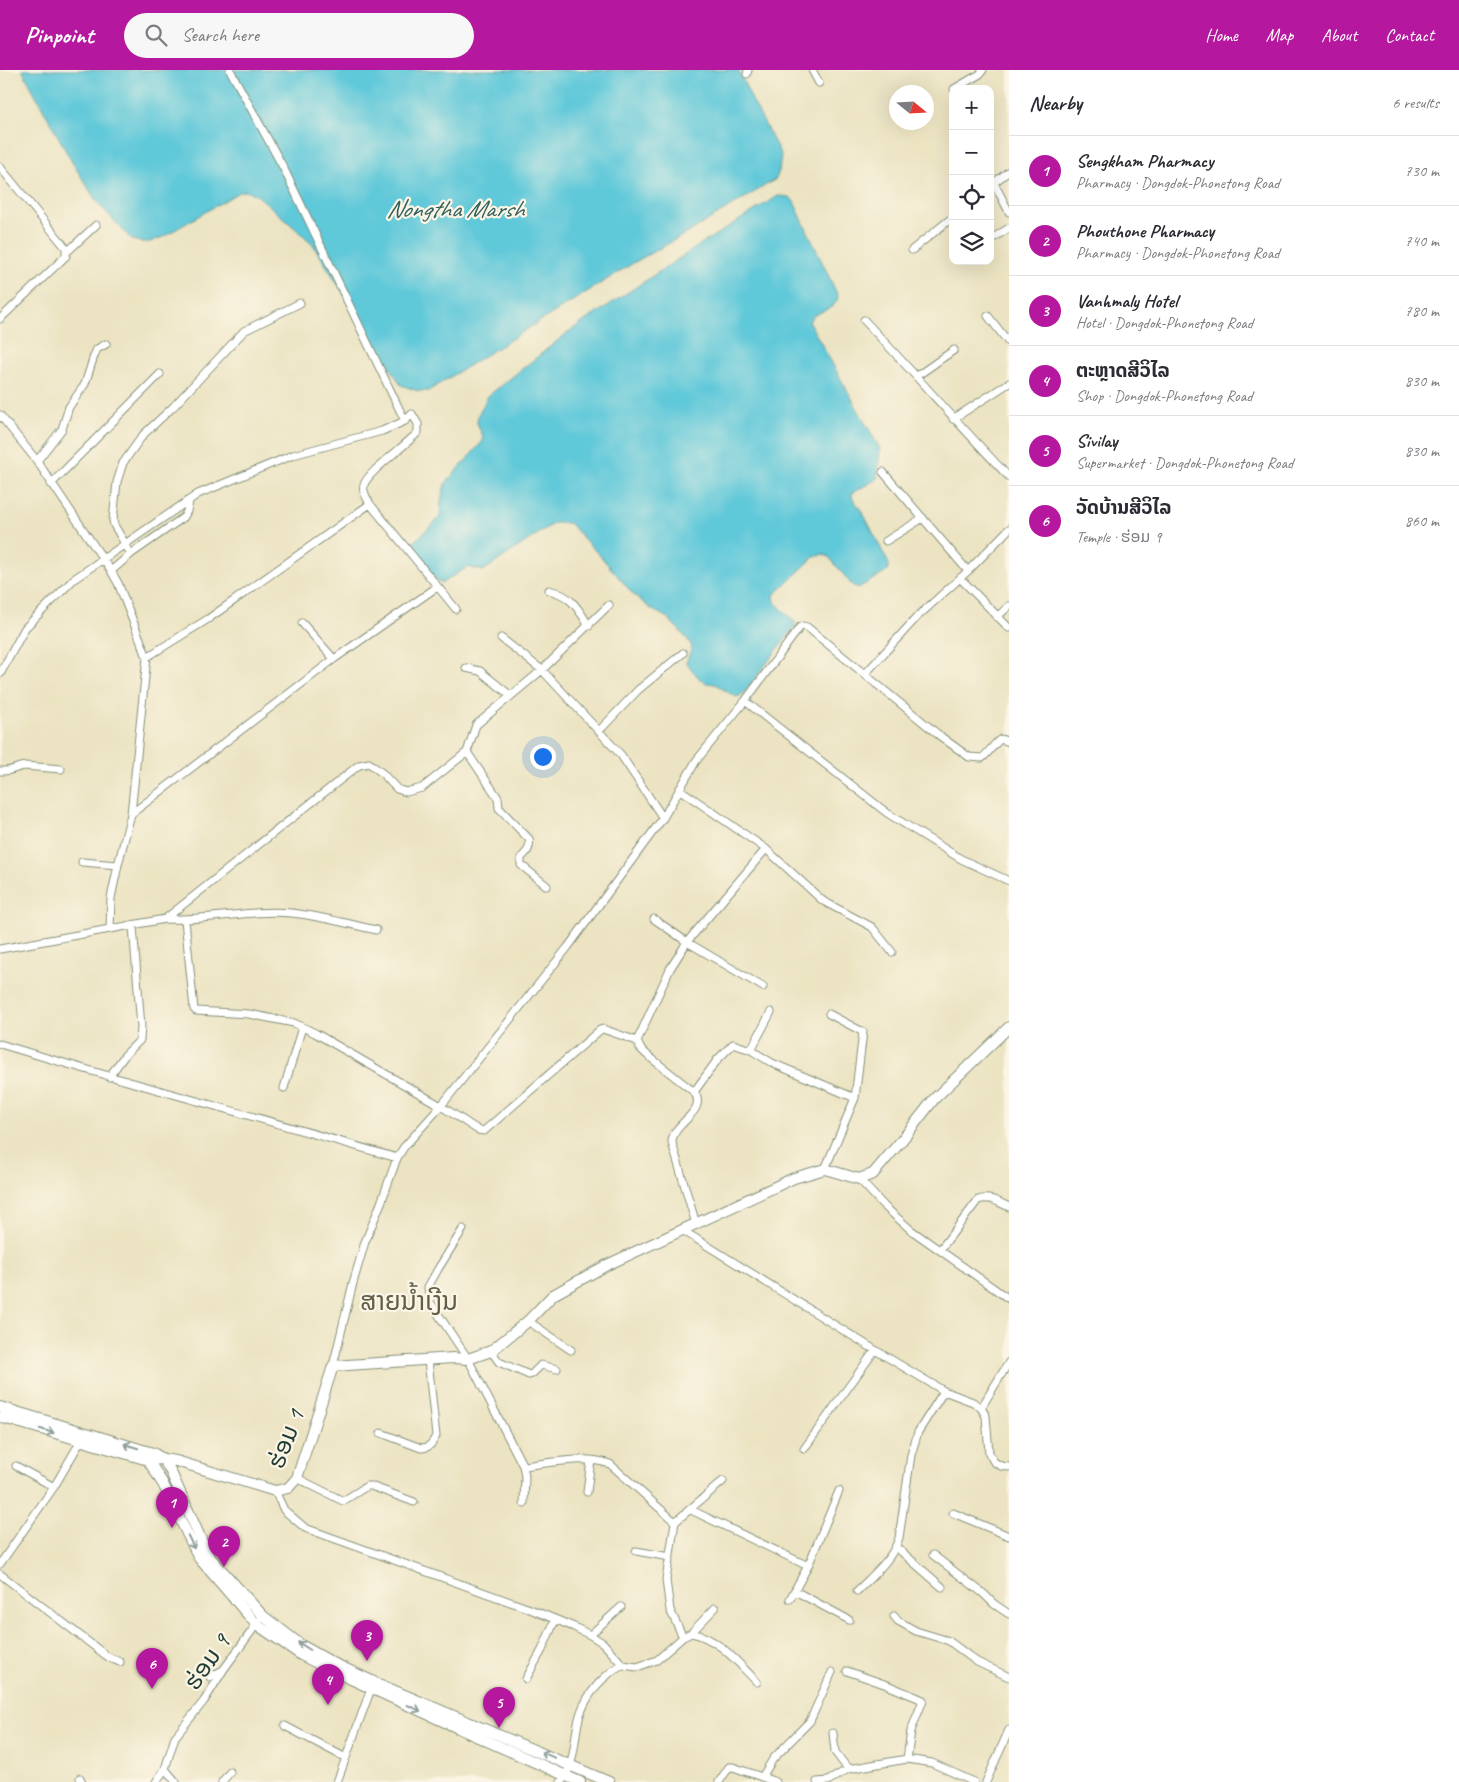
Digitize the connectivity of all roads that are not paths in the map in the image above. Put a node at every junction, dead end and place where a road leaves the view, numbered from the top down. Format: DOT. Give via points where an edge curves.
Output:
graph roads {
  1 [pos="230,70"];
  2 [pos="812,70"];
  3 [pos="983,70"];
  4 [pos="819,83"];
  5 [pos="962,85"];
  6 [pos="0,167"];
  7 [pos="1009,171"];
  8 [pos="994,182"];
  9 [pos="994,187"];
  10 [pos="1009,212"];
  11 [pos="949,219"];
  12 [pos="96,225"];
  13 [pos="1009,228"];
  14 [pos="994,237"];
  15 [pos="912,250"];
  16 [pos="67,252"];
  17 [pos="300,303"];
  18 [pos="988,316"];
  19 [pos="0,319"];
  20 [pos="864,320"];
  21 [pos="1009,343"];
  22 [pos="106,344"];
  23 [pos="954,350"];
  24 [pos="160,374"];
  25 [pos="917,376"];
  26 [pos="1009,383"];
  27 [pos="0,415"];
  28 [pos="953,419"];
  29 [pos="405,421"];
  30 [pos="37,460"];
  31 [pos="883,472"];
  32 [pos="1009,478"];
  33 [pos="51,484"];
  34 [pos="189,502"];
  35 [pos="370,504"];
  36 [pos="922,518"];
  37 [pos="1009,529"];
  38 [pos="886,541"];
  39 [pos="124,544"];
  40 [pos="130,554"];
  41 [pos="103,559"];
  42 [pos="111,571"];
  43 [pos="968,571"];
  44 [pos="960,578"];
  45 [pos="437,587"];
  46 [pos="549,590"];
  47 [pos="609,605"];
  48 [pos="1009,606"];
  49 [pos="456,609"];
  50 [pos="997,618"];
  51 [pos="302,623"];
  52 [pos="589,626"];
  53 [pos="1009,628"];
  54 [pos="500,638"];
  55 [pos="683,653"];
  56 [pos="147,656"];
  57 [pos="334,659"];
  58 [pos="466,668"];
  59 [pos="542,670"];
  60 [pos="0,674"];
  61 [pos="865,674"];
  62 [pos="511,696"];
  63 [pos="745,701"];
  64 [pos="599,731"];
  65 [pos="1009,742"];
  66 [pos="467,752"];
  67 [pos="61,769"];
  68 [pos="0,771"];
  69 [pos="679,789"];
  70 [pos="131,814"];
  71 [pos="663,818"];
  72 [pos="766,849"];
  73 [pos="82,862"];
  74 [pos="118,865"];
  75 [pos="1009,881"];
  76 [pos="547,886"];
  77 [pos="165,919"];
  78 [pos="654,919"];
  79 [pos="185,920"];
  80 [pos="132,926"];
  81 [pos="110,928"];
  82 [pos="376,930"];
  83 [pos="687,942"];
  84 [pos="0,950"];
  85 [pos="892,952"];
  86 [pos="763,987"];
  87 [pos="771,1012"];
  88 [pos="829,1014"];
  89 [pos="302,1026"];
  90 [pos="1009,1027"];
  91 [pos="637,1041"];
  92 [pos="0,1044"];
  93 [pos="751,1050"];
  94 [pos="109,1077"];
  95 [pos="284,1088"];
  96 [pos="694,1092"];
  97 [pos="855,1098"];
  98 [pos="442,1106"];
  99 [pos="397,1158"];
  100 [pos="825,1170"];
  101 [pos="859,1179"];
  102 [pos="1009,1207"];
  103 [pos="696,1224"];
  104 [pos="463,1229"];
  105 [pos="682,1230"];
  106 [pos="940,1250"];
  107 [pos="1009,1299"];
  108 [pos="528,1321"];
  109 [pos="571,1350"];
  110 [pos="875,1350"];
  111 [pos="491,1351"];
  112 [pos="468,1359"];
  113 [pos="428,1360"];
  114 [pos="1009,1362"];
  115 [pos="333,1366"];
  116 [pos="557,1369"];
  117 [pos="944,1391"];
  118 [pos="0,1408"];
  119 [pos="980,1408"];
  120 [pos="0,1417"];
  121 [pos="381,1433"];
  122 [pos="83,1437"];
  123 [pos="804,1449"];
  124 [pos="163,1459"];
  125 [pos="148,1460"];
  126 [pos="591,1460"];
  127 [pos="192,1465"];
  128 [pos="16,1466"];
  129 [pos="523,1466"];
  130 [pos="1009,1467"];
  131 [pos="170,1470"];
  132 [pos="156,1472"];
  133 [pos="297,1478"];
  134 [pos="722,1481"];
  135 [pos="54,1487"];
  136 [pos="275,1491"];
  137 [pos="839,1491"];
  138 [pos="587,1492"];
  139 [pos="414,1502"];
  140 [pos="524,1503"];
  141 [pos="691,1510"];
  142 [pos="953,1513"];
  143 [pos="675,1522"];
  144 [pos="1009,1536"];
  145 [pos="896,1548"];
  146 [pos="636,1551"];
  147 [pos="933,1555"];
  148 [pos="670,1557"];
  149 [pos="0,1564"];
  150 [pos="808,1566"];
  151 [pos="0,1574"];
  152 [pos="942,1587"];
  153 [pos="795,1591"];
  154 [pos="857,1591"];
  155 [pos="790,1599"];
  156 [pos="622,1607"];
  157 [pos="715,1608"];
  158 [pos="1009,1614"];
  159 [pos="894,1616"];
  160 [pos="260,1620"];
  161 [pos="555,1620"];
  162 [pos="849,1620"];
  163 [pos="691,1633"];
  164 [pos="590,1635"];
  165 [pos="683,1637"];
  166 [pos="120,1662"];
  167 [pos="623,1665"];
  168 [pos="224,1670"];
  169 [pos="847,1671"];
  170 [pos="832,1672"];
  171 [pos="210,1677"];
  172 [pos="1009,1677"];
  173 [pos="526,1679"];
  174 [pos="757,1682"];
  175 [pos="373,1685"];
  176 [pos="285,1726"];
  177 [pos="1009,1730"];
  178 [pos="834,1733"];
  179 [pos="168,1742"];
  180 [pos="1007,1742"];
  181 [pos="170,1754"];
  182 [pos="346,1758"];
  183 [pos="907,1759"];
  184 [pos="571,1765"];
  185 [pos="165,1769"];
  186 [pos="848,1769"];
  187 [pos="230,1772"];
  188 [pos="762,1777"];
  189 [pos="564,1779"];
  190 [pos="156,1782"];
  191 [pos="176,1782"];
  192 [pos="222,1782"];
  193 [pos="337,1782"];
  194 [pos="580,1782"];
  195 [pos="609,1782"];
  196 [pos="719,1782"];
  197 [pos="776,1782"];
  198 [pos="817,1782"];
  199 [pos="974,1782"];
  200 [pos="986,1782"];
  1 -- 29 [label="street" via="283,167"];
  2 -- 4 [label="street"];
  3 -- 5 [label="street"];
  6 -- 16 [label="street"];
  7 -- 8 [label="street"];
  9 -- 10 [label="street"];
  11 -- 15 [label="street"];
  12 -- 16 [label="street"];
  13 -- 14 [label="street"];
  16 -- 19 [label="street"];
  17 -- 39 [label="street" via="244,331 130,452 117,482 113,520"];
  18 -- 21 [label="street"];
  20 -- 25 [label="street"];
  22 -- 30 [label="street" via="97,350 85,384 69,407 62,430"];
  23 -- 25 [label="street"];
  24 -- 33 [label="street"];
  25 -- 28 [label="street"];
  26 -- 28 [label="street"];
  27 -- 30 [label="street"];
  28 -- 32 [label="street"];
  29 -- 34 [label="street" via="382,432 294,455 198,494"];
  29 -- 35 [label="street" via="412,414 418,424 418,432 366,481 363,487"];
  30 -- 33 [label="street"];
  31 -- 36 [label="street"];
  33 -- 41 [label="street"];
  34 -- 39 [label="street"];
  34 -- 40 [label="street" via="184,517"];
  35 -- 45 [label="street"];
  35 -- 56 [label="street" via="208,619"];
  36 -- 38 [label="street"];
  36 -- 43 [label="street"];
  37 -- 43 [label="street"];
  39 -- 40 [label="street"];
  39 -- 41 [label="street"];
  40 -- 42 [label="street"];
  41 -- 42 [label="street"];
  41 -- 60 [label="street" via="74,579 25,628"];
  42 -- 56 [label="street"];
  43 -- 44 [label="street"];
  44 -- 50 [label="street"];
  44 -- 61 [label="street" via="917,617"];
  45 -- 49 [label="street"];
  45 -- 57 [label="street"];
  46 -- 52 [label="street" via="574,602"];
  47 -- 52 [label="street"];
  48 -- 50 [label="street"];
  50 -- 53 [label="street"];
  51 -- 57 [label="street"];
  52 -- 59 [label="street"];
  54 -- 59 [label="street"];
  55 -- 64 [label="street" via="638,690"];
  56 -- 70 [label="street"];
  57 -- 70 [label="street"];
  58 -- 62 [label="street" via="480,671"];
  59 -- 62 [label="street"];
  59 -- 64 [label="street"];
  61 -- 63 [label="street" via="803,626"];
  61 -- 65 [label="street" via="969,757 982,758 1001,739"];
  62 -- 66 [label="street" via="476,725"];
  63 -- 69 [label="street" via="696,761"];
  63 -- 75 [label="street" via="887,813 961,860"];
  64 -- 71 [label="street" via="621,755"];
  66 -- 76 [label="street" via="498,798 499,808 529,839 529,850 521,858 521,865"];
  66 -- 77 [label="street" via="422,788 406,792 396,790 382,772 369,763 359,765"];
  67 -- 68 [label="street" via="19,766 10,772"];
  69 -- 71 [label="street"];
  69 -- 72 [label="street"];
  70 -- 74 [label="street"];
  71 -- 98 [label="street" via="568,947"];
  72 -- 83 [label="street"];
  72 -- 85 [label="street" via="823,901 872,928"];
  73 -- 74 [label="street"];
  74 -- 81 [label="street" via="111,898"];
  77 -- 79 [label="street"];
  77 -- 80 [label="street"];
  78 -- 83 [label="street"];
  79 -- 82 [label="street" via="236,914 292,913"];
  79 -- 89 [label="street" via="196,1011 249,1014"];
  80 -- 81 [label="street"];
  80 -- 94 [label="street" via="142,1027 140,1040"];
  81 -- 84 [label="street"];
  83 -- 86 [label="street"];
  83 -- 91 [label="street" via="670,969"];
  87 -- 93 [label="street"];
  88 -- 97 [label="street" via="864,1032"];
  89 -- 95 [label="street"];
  89 -- 98 [label="street"];
  90 -- 101 [label="main road" via="934,1099 878,1169"];
  91 -- 96 [label="street" via="646,1054"];
  91 -- 98 [label="street" via="600,1030 484,1131"];
  92 -- 94 [label="street"];
  93 -- 96 [label="street" via="733,1044"];
  93 -- 97 [label="street" via="772,1063"];
  94 -- 99 [label="street"];
  96 -- 103 [label="street" via="698,1104 675,1131 672,1144"];
  97 -- 100 [label="street"];
  98 -- 99 [label="street"];
  99 -- 115 [label="street" via="365,1242"];
  100 -- 101 [label="main road"];
  100 -- 103 [label="main road" via="794,1178"];
  101 -- 106 [label="street" via="911,1230"];
  102 -- 106 [label="street" via="994,1200 978,1200"];
  103 -- 105 [label="main road"];
  104 -- 112 [label="street" via="428,1287 430,1302"];
  105 -- 108 [label="main road" via="553,1295"];
  105 -- 110 [label="street"];
  106 -- 107 [label="street"];
  108 -- 109 [label="street"];
  108 -- 111 [label="main road"];
  110 -- 117 [label="street"];
  110 -- 123 [label="street"];
  111 -- 112 [label="main road"];
  111 -- 116 [label="street" via="499,1362 529,1375 541,1365"];
  112 -- 113 [label="main road"];
  112 -- 129 [label="street"];
  113 -- 115 [label="main road"];
  113 -- 121 [label="street" via="436,1436 432,1444 421,1448"];
  114 -- 119 [label="street"];
  115 -- 133 [label="main road, ຮ່ອມ 1"];
  117 -- 119 [label="street"];
  117 -- 145 [label="street" via="918,1432 911,1455"];
  118 -- 122 [label="main road"];
  119 -- 130 [label="street" via="986,1416 988,1453 994,1462"];
  120 -- 122 [label="main road, one-way"];
  124 -- 122 [label="main road, one-way" via="153,1452"];
  122 -- 125 [label="main road, ຮ່ອມ 1"];
  122 -- 135 [label="street"];
  124 -- 125 [label="main road, ຮ່ອມ 1"];
  124 -- 127 [label="main road, ຮ່ອມ 1"];
  124 -- 131 [label="main road"];
  125 -- 132 [label="main road"];
  126 -- 129 [label="street"];
  126 -- 138 [label="street"];
  126 -- 143 [label="street" via="610,1464"];
  127 -- 131 [label="main road"];
  127 -- 136 [label="main road, ຮ່ອມ 1"];
  128 -- 135 [label="street"];
  129 -- 140 [label="street"];
  131 -- 132 [label="main road"];
  131 -- 160 [label="main road" via="208,1555"];
  132 -- 160 [label="main road, one-way" via="199,1558"];
  133 -- 136 [label="main road, ຮ່ອມ 1" via="288,1488"];
  133 -- 139 [label="street" via="343,1501 372,1486"];
  134 -- 141 [label="street"];
  135 -- 149 [label="street"];
  136 -- 161 [label="street" via="284,1510 305,1528"];
  137 -- 150 [label="street"];
  141 -- 143 [label="street"];
  141 -- 150 [label="street"];
  142 -- 144 [label="street"];
  143 -- 148 [label="street"];
  145 -- 152 [label="street"];
  145 -- 154 [label="street"];
  146 -- 148 [label="street"];
  147 -- 158 [label="street"];
  148 -- 165 [label="street" via="666,1580 669,1605"];
  150 -- 153 [label="street"];
  151 -- 166 [label="street" via="108,1657"];
  153 -- 155 [label="street"];
  153 -- 162 [label="street"];
  156 -- 164 [label="street"];
  157 -- 163 [label="street"];
  159 -- 172 [label="street" via="916,1631 949,1641 977,1662"];
  160 -- 168 [label="street, ຮ່ອມ 9"];
  160 -- 175 [label="main road" via="301,1655"];
  161 -- 164 [label="street"];
  161 -- 173 [label="street"];
  163 -- 165 [label="street"];
  163 -- 174 [label="street" via="722,1647"];
  164 -- 167 [label="street"];
  165 -- 167 [label="street" via="657,1660 637,1667"];
  167 -- 184 [label="street" via="600,1682 586,1702 580,1714"];
  168 -- 171 [label="street"];
  168 -- 181 [label="street, ຮ່ອມ 9" via="175,1737"];
  169 -- 183 [label="street" via="923,1700 911,1731"];
  170 -- 188 [label="street" via="810,1721 773,1759"];
  175 -- 182 [label="street"];
  184 -- 175 [label="main road, one-way"];
  175 -- 189 [label="main road, one-way"];
  176 -- 182 [label="street"];
  177 -- 180 [label="street"];
  178 -- 186 [label="street" via="835,1752"];
  179 -- 181 [label="street"];
  180 -- 200 [label="street"];
  181 -- 185 [label="street, ຮ່ອມ 9"];
  182 -- 193 [label="street"];
  183 -- 186 [label="street"];
  183 -- 199 [label="street" via="932,1763"];
  184 -- 189 [label="street"];
  184 -- 195 [label="main road"];
  185 -- 190 [label="street, ຮ່ອມ 9"];
  185 -- 191 [label="street"];
  186 -- 198 [label="street" via="828,1781"];
  187 -- 192 [label="street"];
  188 -- 196 [label="street" via="729,1768"];
  188 -- 197 [label="street"];
  189 -- 194 [label="main road"];
}
